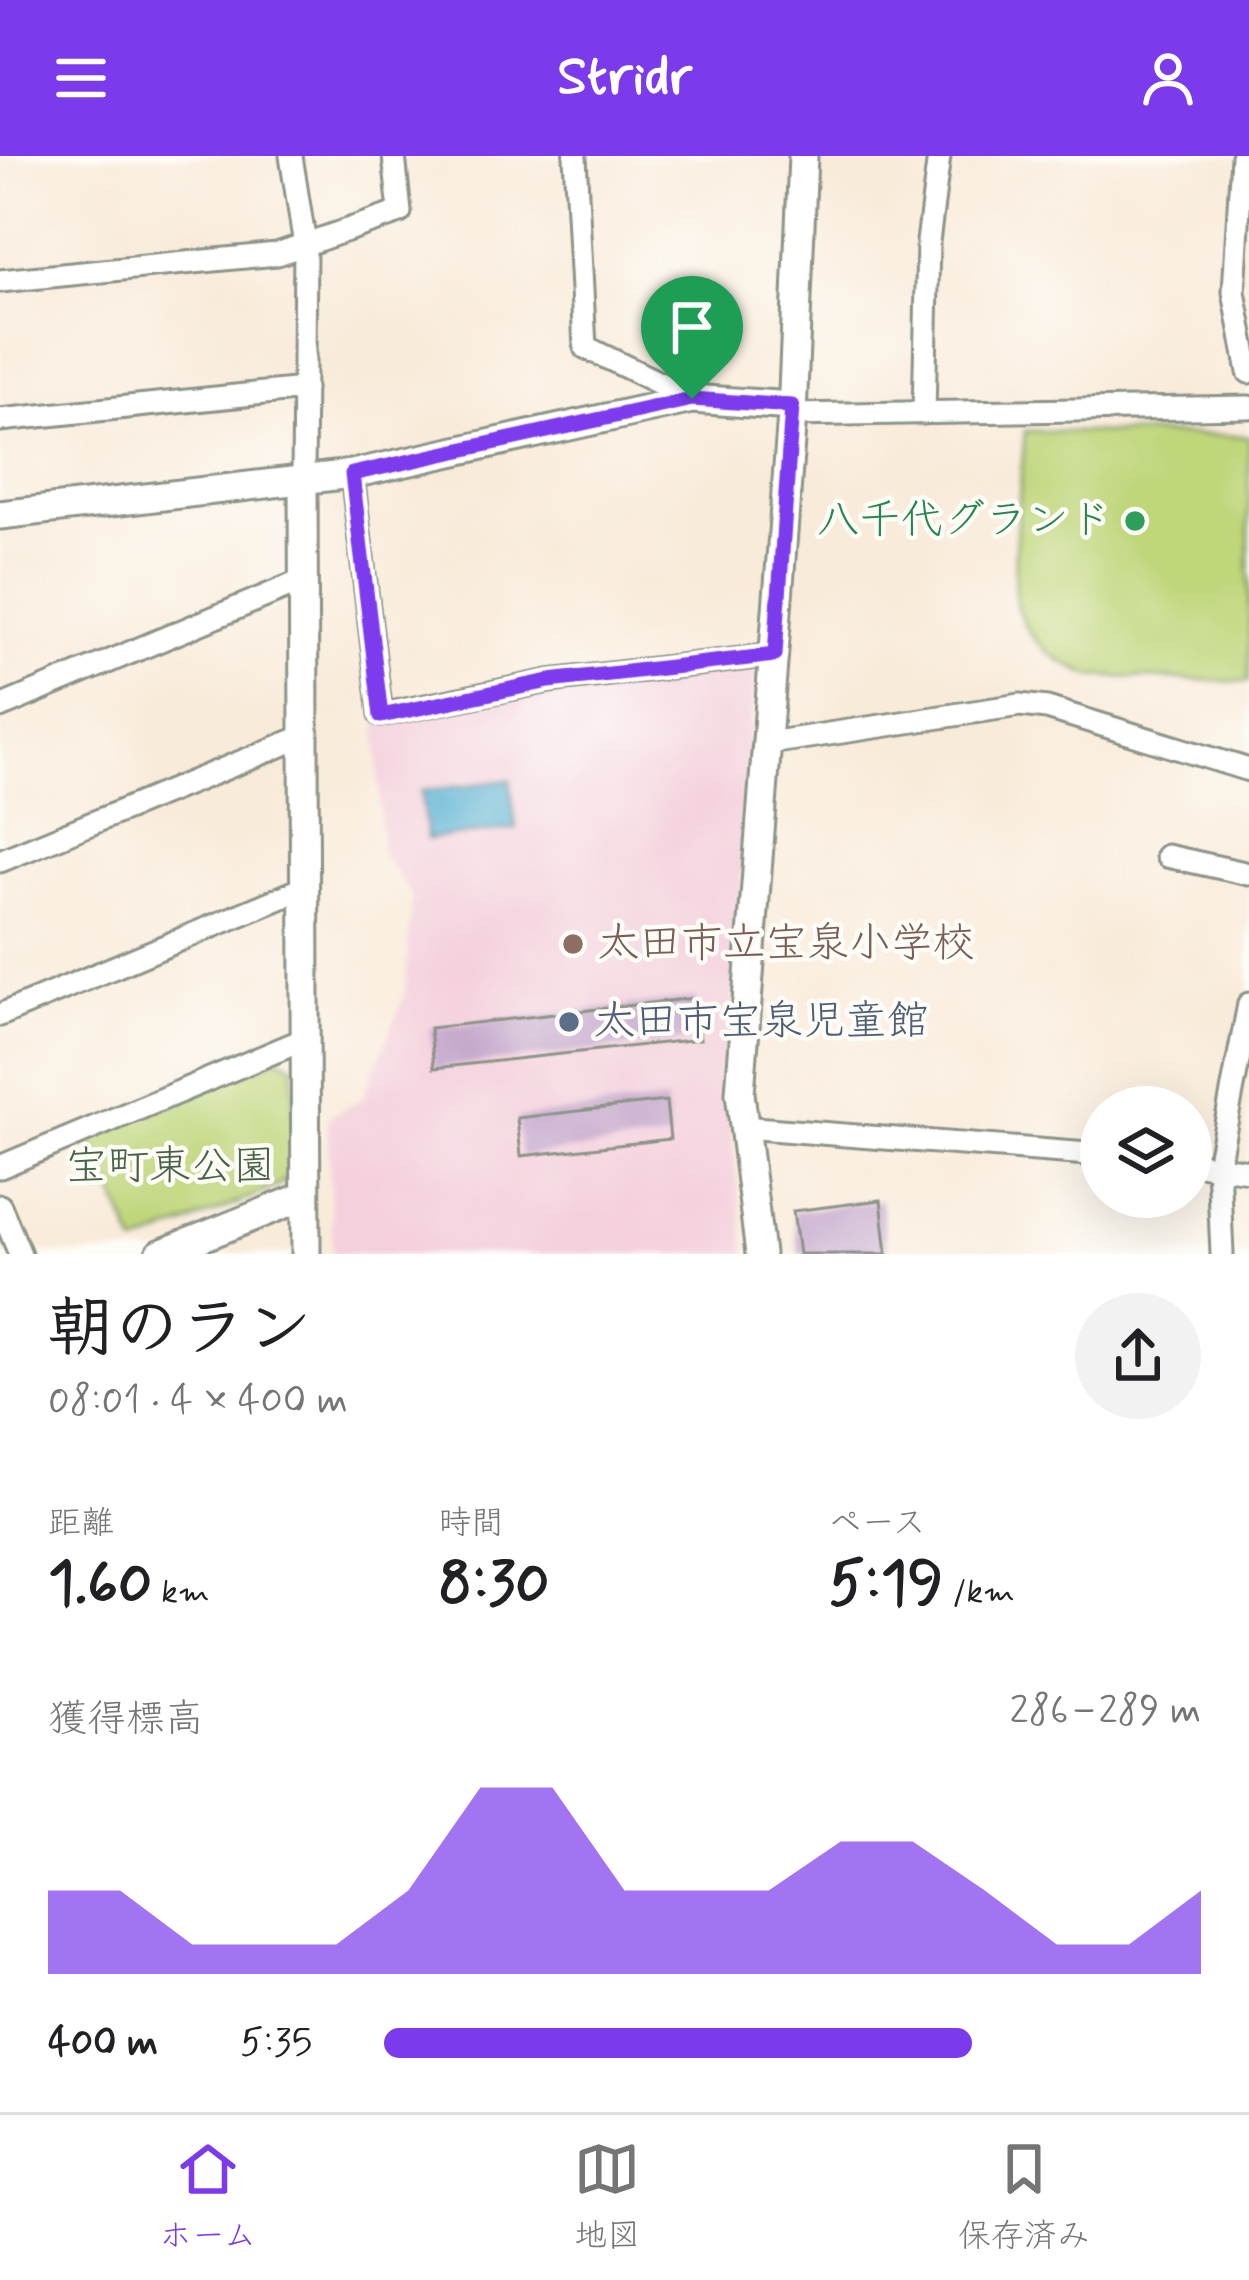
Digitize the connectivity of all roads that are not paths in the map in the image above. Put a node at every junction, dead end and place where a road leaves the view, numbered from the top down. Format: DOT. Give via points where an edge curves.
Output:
graph roads {
  1 [pos="291,156"];
  2 [pos="394,156"];
  3 [pos="575,156"];
  4 [pos="803,156"];
  5 [pos="939,156"];
  6 [pos="1249,156"];
  7 [pos="305,245"];
  8 [pos="0,281"];
  9 [pos="1249,372"];
  10 [pos="304,388"];
  11 [pos="692,399"];
  12 [pos="1249,407"];
  13 [pos="792,410"];
  14 [pos="924,412"];
  15 [pos="0,420"];
  16 [pos="352,474"];
  17 [pos="303,481"];
  18 [pos="0,515"];
  19 [pos="304,580"];
  20 [pos="775,655"];
  21 [pos="0,707"];
  22 [pos="304,736"];
  23 [pos="769,743"];
  24 [pos="1249,770"];
  25 [pos="1167,856"];
  26 [pos="0,861"];
  27 [pos="1249,874"];
  28 [pos="304,888"];
  29 [pos="1249,1004"];
  30 [pos="0,1015"];
  31 [pos="304,1039"];
  32 [pos="742,1127"];
  33 [pos="1080,1153"];
  34 [pos="1212,1164"];
  35 [pos="1218,1165"];
  36 [pos="0,1167"];
  37 [pos="1249,1171"];
  38 [pos="304,1196"];
  39 [pos="0,1206"];
  40 [pos="20,1254"];
  41 [pos="160,1254"];
  42 [pos="306,1254"];
  43 [pos="760,1254"];
  44 [pos="1222,1254"];
  1 -- 7 [label="street"];
  2 -- 7 [label="street" via="400,212"];
  3 -- 11 [label="street" via="585,347"];
  4 -- 13 [label="street"];
  5 -- 14 [label="street"];
  6 -- 9 [label="street" via="1242,156 1234,292"];
  7 -- 8 [label="street"];
  7 -- 10 [label="street"];
  10 -- 15 [label="street"];
  10 -- 17 [label="street"];
  11 -- 13 [label="street"];
  11 -- 16 [label="street"];
  12 -- 14 [label="street"];
  13 -- 14 [label="street"];
  13 -- 20 [label="street"];
  16 -- 17 [label="street"];
  16 -- 20 [label="street" via="381,716 549,681"];
  17 -- 18 [label="street"];
  17 -- 19 [label="street"];
  19 -- 21 [label="street"];
  19 -- 22 [label="street"];
  20 -- 23 [label="street"];
  22 -- 26 [label="street"];
  22 -- 28 [label="street"];
  23 -- 24 [label="street" via="1020,705"];
  23 -- 32 [label="street"];
  25 -- 27 [label="street"];
  28 -- 30 [label="street"];
  28 -- 31 [label="street"];
  29 -- 35 [label="street"];
  31 -- 36 [label="street"];
  31 -- 38 [label="street"];
  32 -- 33 [label="street"];
  32 -- 43 [label="street"];
  34 -- 35 [label="street"];
  35 -- 37 [label="street"];
  35 -- 44 [label="street"];
  38 -- 41 [label="street"];
  38 -- 42 [label="street"];
  39 -- 40 [label="street"];
}
